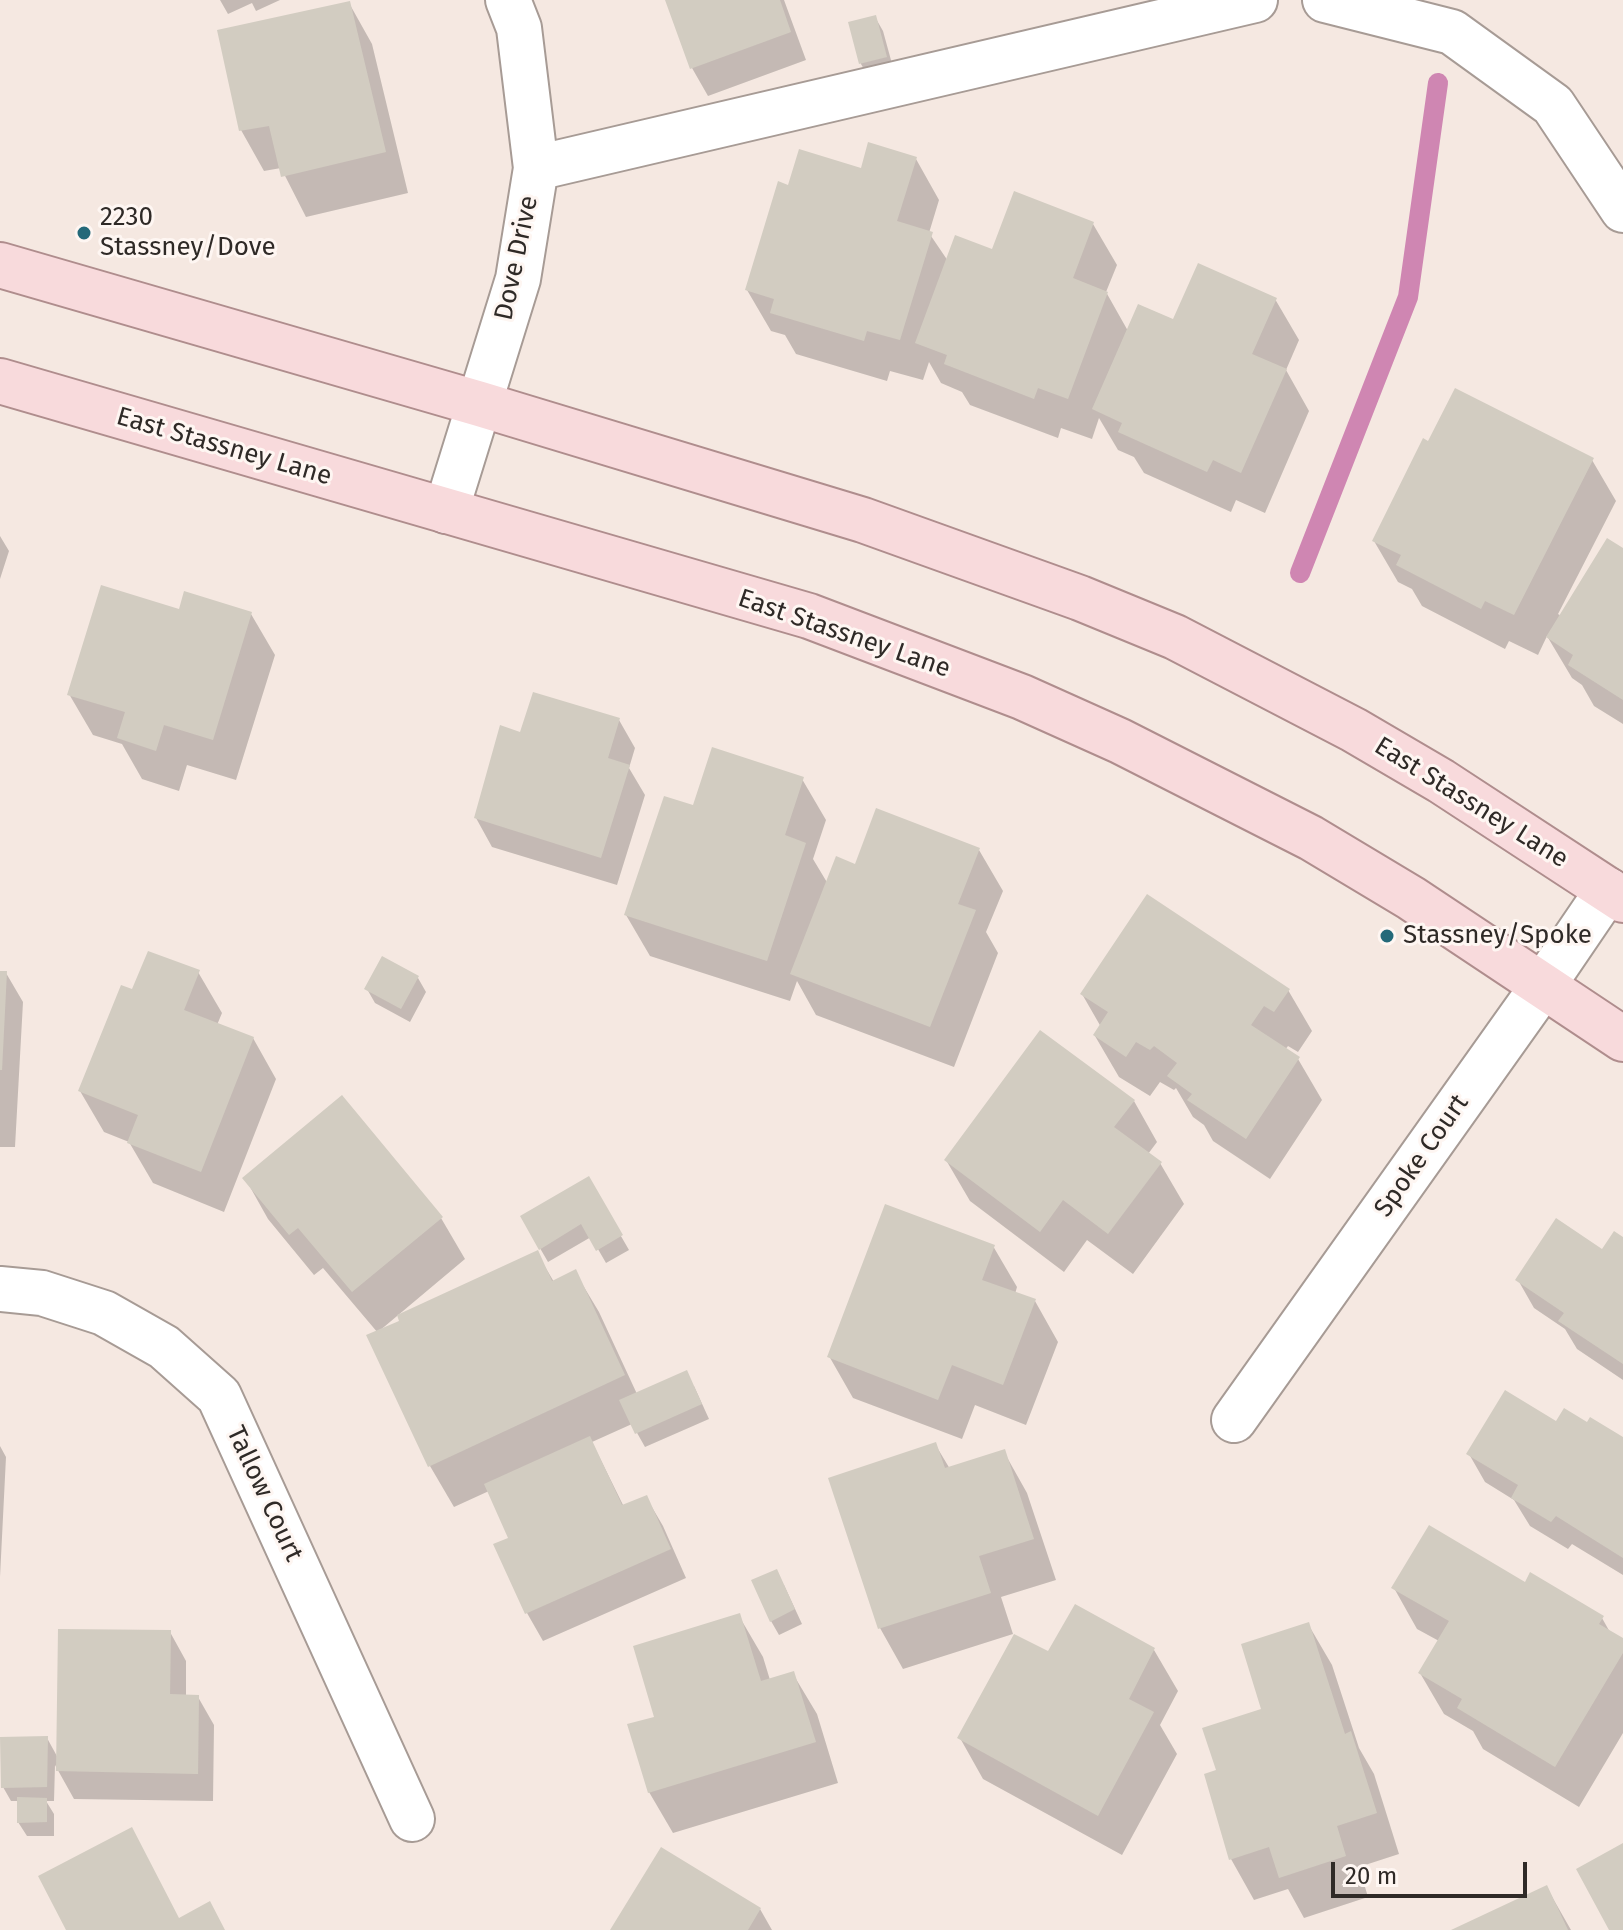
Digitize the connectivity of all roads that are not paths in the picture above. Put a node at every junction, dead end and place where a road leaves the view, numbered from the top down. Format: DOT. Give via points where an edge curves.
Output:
graph roads {
  1 [pos="508,0"];
  2 [pos="1255,0"];
  3 [pos="1325,0"];
  4 [pos="536,168"];
  5 [pos="1623,210"];
  6 [pos="0,265"];
  7 [pos="0,381"];
  8 [pos="480,404"];
  9 [pos="446,511"];
  10 [pos="1616,895"];
  11 [pos="1542,987"];
  12 [pos="1623,1039"];
  13 [pos="0,1289"];
  14 [pos="1234,1420"];
  15 [pos="412,1819"];
  1 -- 4 [label="street, Dove Drive" via="519,28"];
  2 -- 4 [label="street"];
  3 -- 5 [label="street" via="1452,32 1553,105"];
  4 -- 8 [label="street, Dove Drive" via="518,279"];
  6 -- 8 [label="main road, East Stassney Lane"];
  7 -- 9 [label="main road, East Stassney Lane"];
  8 -- 9 [label="street, Dove Drive"];
  8 -- 10 [label="main road, East Stassney Lane" via="863,520 1175,637 1354,730"];
  9 -- 11 [label="main road, East Stassney Lane" via="809,616 1022,697 1311,838"];
  10 -- 11 [label="street, Spoke Court"];
  11 -- 12 [label="main road, East Stassney Lane"];
  11 -- 14 [label="street, Spoke Court"];
  13 -- 15 [label="street, Tallow Court" via="42,1293 104,1313 164,1347 219,1396"];
}
